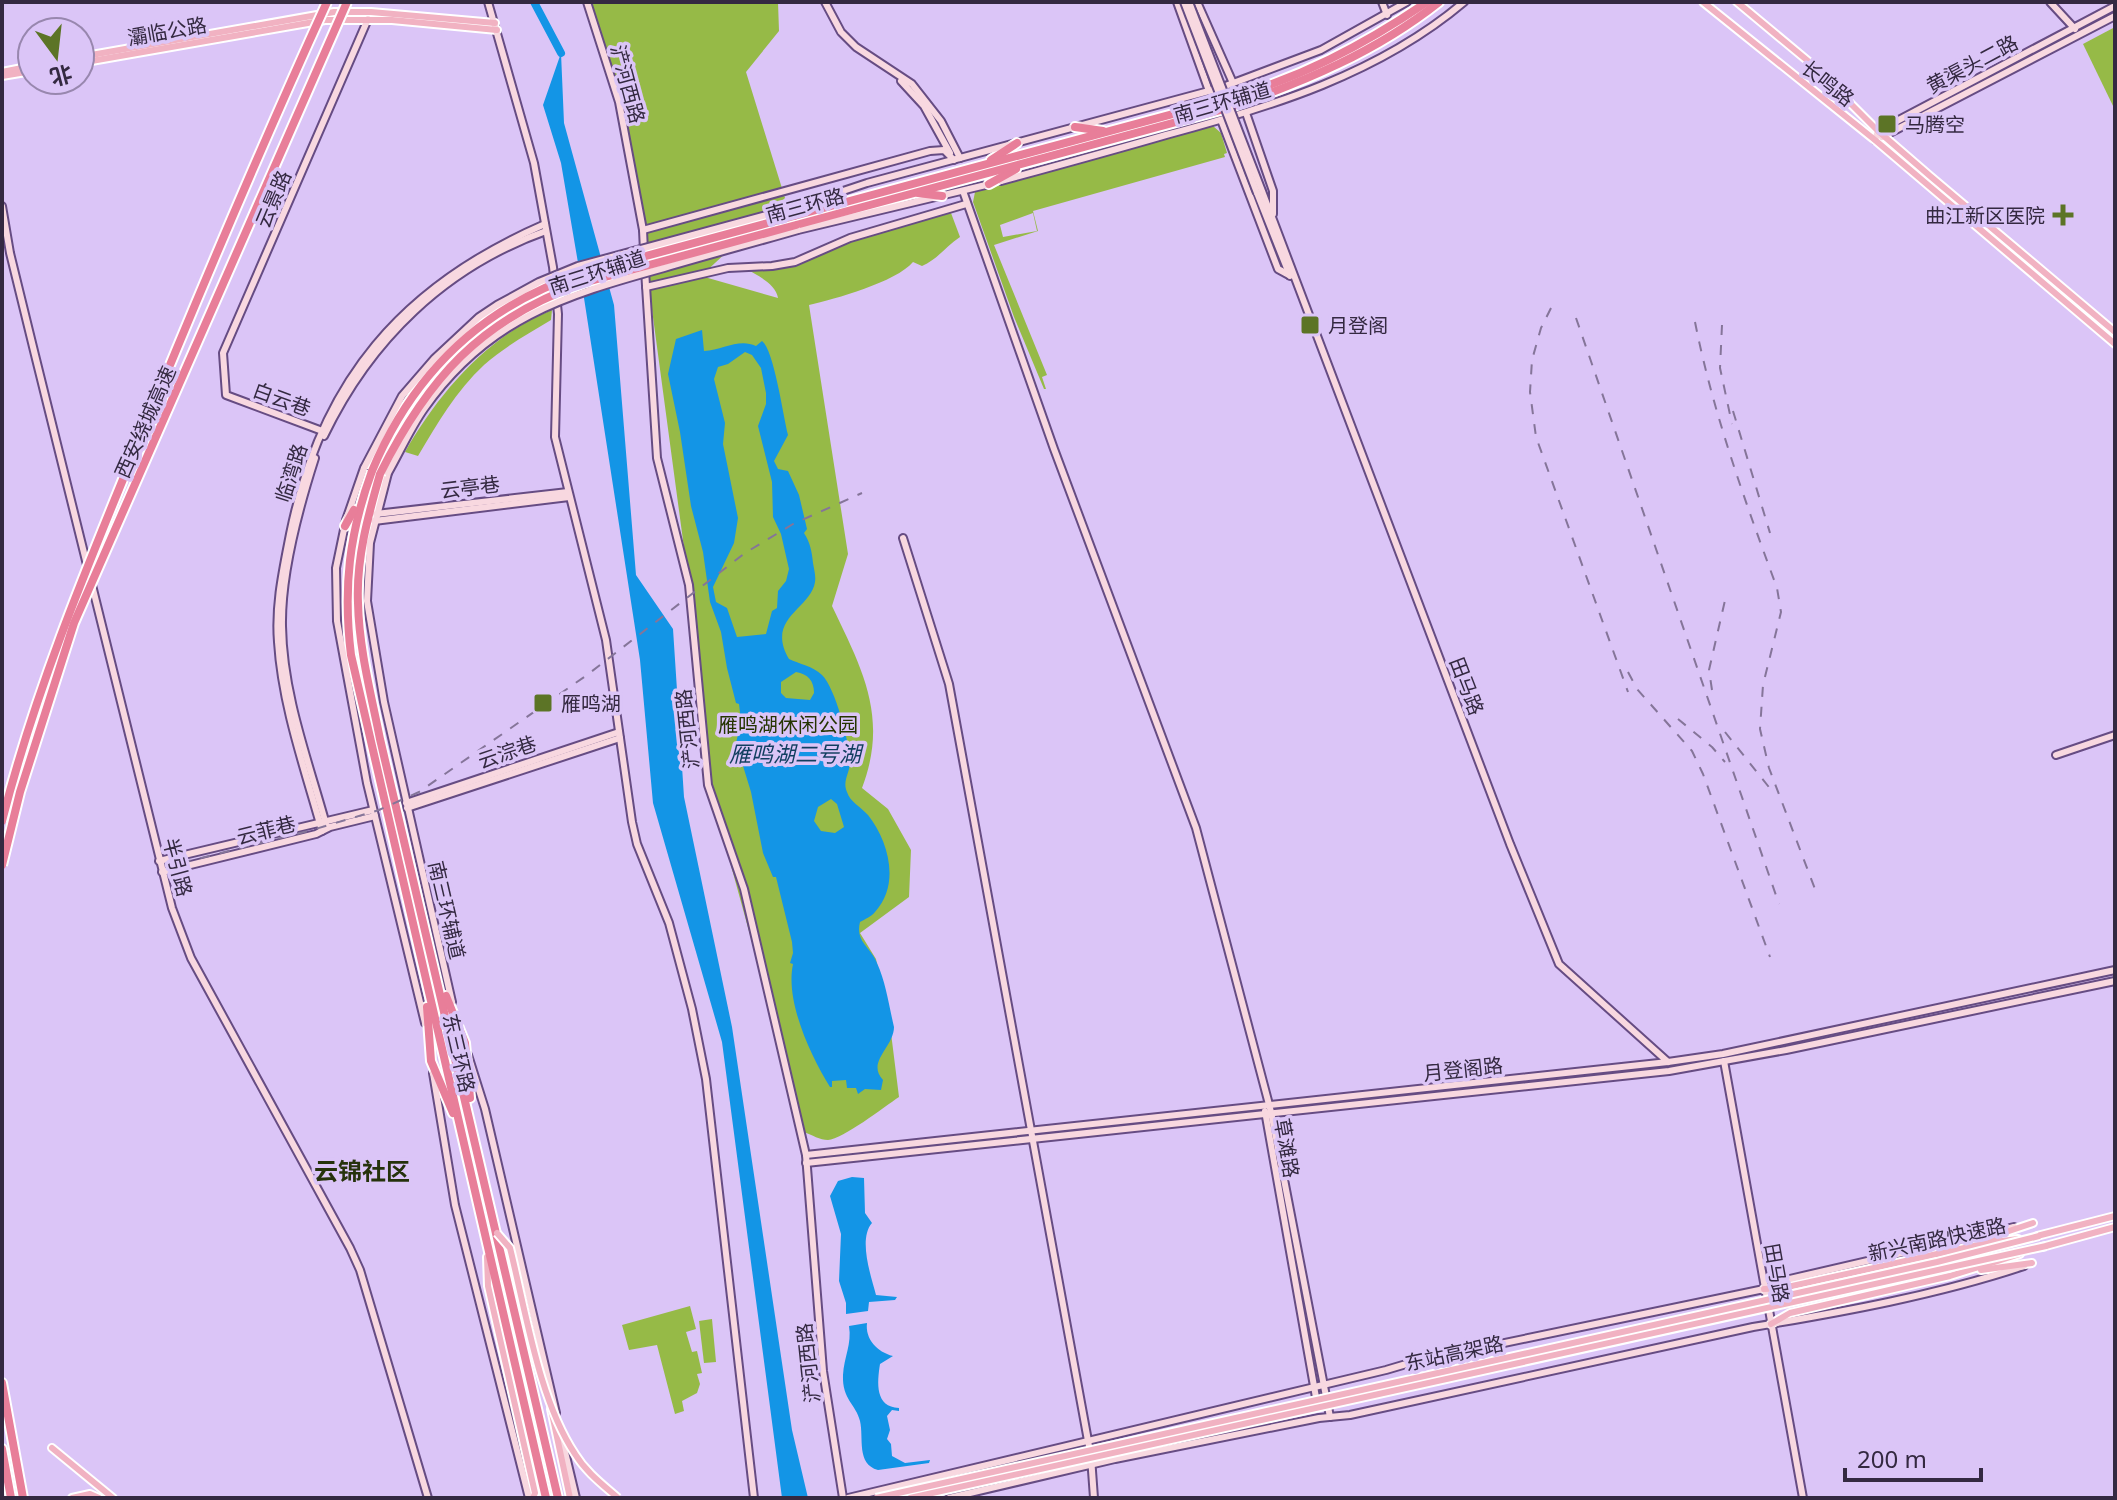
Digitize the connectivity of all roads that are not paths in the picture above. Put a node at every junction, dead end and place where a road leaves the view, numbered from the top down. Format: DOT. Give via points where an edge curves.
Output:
graph roads {
  1 [pos="327,2"];
  2 [pos="347,2"];
  3 [pos="488,2"];
  4 [pos="587,2"];
  5 [pos="825,2"];
  6 [pos="1177,2"];
  7 [pos="1186,2"];
  8 [pos="1197,2"];
  9 [pos="1382,2"];
  10 [pos="1389,2"];
  11 [pos="1407,2"];
  12 [pos="1427,2"];
  13 [pos="1439,2"];
  14 [pos="1464,2"];
  15 [pos="1703,2"];
  16 [pos="1737,2"];
  17 [pos="2050,2"];
  18 [pos="2115,6"];
  19 [pos="1395,11"];
  20 [pos="1387,15"];
  21 [pos="2115,16"];
  22 [pos="368,19"];
  23 [pos="496,26"];
  24 [pos="2074,28"];
  25 [pos="2080,35"];
  26 [pos="1358,51"];
  27 [pos="96,57"];
  28 [pos="96,57"];
  29 [pos="1233,83"];
  30 [pos="1209,91"];
  31 [pos="1246,113"];
  32 [pos="1221,120"];
  33 [pos="1075,127"];
  34 [pos="1878,131"];
  35 [pos="1108,132"];
  36 [pos="1885,137"];
  37 [pos="1875,140"];
  38 [pos="1017,143"];
  39 [pos="957,159"];
  40 [pos="1027,162"];
  41 [pos="983,166"];
  42 [pos="989,184"];
  43 [pos="963,191"];
  44 [pos="1259,192"];
  45 [pos="913,193"];
  46 [pos="942,196"];
  47 [pos="966,204"];
  48 [pos="2,206"];
  49 [pos="1273,218"];
  50 [pos="795,220"];
  51 [pos="545,228"];
  52 [pos="643,230"];
  53 [pos="1289,275"];
  54 [pos="1296,281"];
  55 [pos="646,287"];
  56 [pos="2115,332"];
  57 [pos="2115,344"];
  58 [pos="226,395"];
  59 [pos="324,431"];
  60 [pos="376,471"];
  61 [pos="568,495"];
  62 [pos="361,499"];
  63 [pos="374,520"];
  64 [pos="345,526"];
  65 [pos="903,538"];
  66 [pos="363,543"];
  67 [pos="346,615"];
  68 [pos="359,620"];
  69 [pos="619,735"];
  70 [pos="2115,735"];
  71 [pos="2056,755"];
  72 [pos="407,806"];
  73 [pos="374,813"];
  74 [pos="2,821"];
  75 [pos="323,826"];
  76 [pos="159,861"];
  77 [pos="2,865"];
  78 [pos="162,872"];
  79 [pos="421,966"];
  80 [pos="435,969"];
  81 [pos="2115,970"];
  82 [pos="2115,981"];
  83 [pos="465,1043"];
  84 [pos="1723,1054"];
  85 [pos="431,1061"];
  86 [pos="1668,1062"];
  87 [pos="1724,1062"];
  88 [pos="1269,1104"];
  89 [pos="1268,1112"];
  90 [pos="1032,1129"];
  91 [pos="461,1133"];
  92 [pos="1031,1138"];
  93 [pos="806,1159"];
  94 [pos="482,1170"];
  95 [pos="2115,1216"];
  96 [pos="2115,1227"];
  97 [pos="497,1233"];
  98 [pos="2039,1236"];
  99 [pos="486,1241"];
  100 [pos="1987,1243"];
  101 [pos="2046,1246"];
  102 [pos="1950,1276"];
  103 [pos="1764,1289"];
  104 [pos="1771,1324"];
  105 [pos="2,1383"];
  106 [pos="1318,1386"];
  107 [pos="551,1409"];
  108 [pos="1330,1417"];
  109 [pos="1319,1418"];
  110 [pos="1087,1441"];
  111 [pos="52,1448"];
  112 [pos="2,1449"];
  113 [pos="1092,1465"];
  114 [pos="11,1498"];
  115 [pos="23,1498"];
  116 [pos="72,1498"];
  117 [pos="99,1498"];
  118 [pos="113,1498"];
  119 [pos="428,1498"];
  120 [pos="531,1498"];
  121 [pos="546,1498"];
  122 [pos="558,1498"];
  123 [pos="573,1498"];
  124 [pos="618,1498"];
  125 [pos="754,1498"];
  126 [pos="845,1498"];
  127 [pos="876,1498"];
  128 [pos="910,1498"];
  129 [pos="949,1498"];
  130 [pos="1094,1498"];
  131 [pos="1803,1498"];
  1 -- 74 [label="highway, 西安绕城高速, bridge" via="102,530 27,734"];
  2 -- 77 [label="highway, 西安绕城高速, bridge" via="74,623"];
  3 -- 23 [label="main road"];
  4 -- 52 [label="main road, 浐河西路" via="619,102"];
  5 -- 39 [label="main road" via="856,47 912,84 929,104"];
  6 -- 30 [label="main road"];
  7 -- 44 [label="main road, 田马路, bridge"];
  8 -- 29 [label="main road"];
  9 -- 20 [label="main road"];
  10 -- 19 [label="main road"];
  11 -- 19 [label="main road, 南三环辅道"];
  12 -- 26 [label="highway, 南三环路"];
  13 -- 26 [label="highway, 南三环路" via="1403,29"];
  14 -- 31 [label="main road, 南三环辅道" via="1354,72"];
  15 -- 37 [label="main road, 长鸣路"];
  16 -- 34 [label="main road, 长鸣路" via="1808,61"];
  17 -- 24 [label="main road"];
  18 -- 24 [label="main road, 黄渠头二路"];
  19 -- 20 [label="main road, 南三环辅道"];
  20 -- 29 [label="main road, 南三环辅道" via="1321,50"];
  21 -- 25 [label="main road, 黄渠头二路"];
  22 -- 23 [label="main road, 灞临公路"];
  22 -- 28 [label="main road, 灞临公路" via="325,20"];
  22 -- 58 [label="main road, 云景路" via="223,353"];
  23 -- 27 [label="main road, 灞临公路" via="334,12"];
  23 -- 51 [label="main road" via="534,163"];
  24 -- 25 [label="main road"];
  24 -- 34 [label="main road, 黄渠头二路"];
  25 -- 36 [label="main road, 黄渠头二路"];
  26 -- 35 [label="highway, 南三环路" via="1293,78"];
  26 -- 40 [label="highway, 南三环路" via="1286,88 1228,108"];
  29 -- 30 [label="main road, 南三环辅道"];
  30 -- 33 [label="main road, 南三环辅道"];
  31 -- 32 [label="main road, 南三环辅道"];
  31 -- 49 [label="main road" via="1273,191"];
  32 -- 42 [label="main road, 南三环辅道"];
  32 -- 53 [label="main road" via="1278,269"];
  33 -- 35 [label="highway"];
  33 -- 38 [label="main road, 南三环辅道"];
  34 -- 36 [label="main road, 长鸣路"];
  34 -- 37 [label="main road"];
  35 -- 41 [label="highway, 南三环路"];
  36 -- 37 [label="main road, 黄渠头二路"];
  36 -- 56 [label="main road, 长鸣路"];
  37 -- 57 [label="main road, 长鸣路"];
  38 -- 39 [label="main road, 南三环辅道"];
  38 -- 41 [label="highway"];
  39 -- 50 [label="main road, 南三环辅道" via="867,183"];
  39 -- 52 [label="main road" via="944,150 930,151"];
  40 -- 42 [label="highway"];
  40 -- 45 [label="highway, 南三环路"];
  41 -- 50 [label="highway, 南三环路"];
  42 -- 43 [label="main road, 南三环辅道"];
  43 -- 46 [label="main road, 南三环辅道"];
  43 -- 47 [label="main road"];
  44 -- 49 [label="main road, 田马路"];
  44 -- 53 [label="main road, 田马路"];
  45 -- 46 [label="highway"];
  45 -- 50 [label="highway, 南三环路"];
  46 -- 50 [label="main road, 南三环辅道"];
  47 -- 55 [label="main road" via="850,238 795,262 728,268"];
  47 -- 88 [label="main road" via="1196,828"];
  48 -- 76 [label="main road, 半引路"];
  49 -- 54 [label="main road, 田马路"];
  50 -- 60 [label="main road, 南三环辅道, bridge" via="535,311 459,368"];
  50 -- 60 [label="highway, 南三环路, bridge" via="583,273 499,312 452,350 407,401 383,443"];
  51 -- 59 [label="main road, 临湾路" via="481,255 412,305 359,364"];
  51 -- 61 [label="main road" via="558,314 555,437"];
  52 -- 55 [label="main road, 浐河西路"];
  53 -- 54 [label="main road, 田马路"];
  54 -- 86 [label="main road, 田马路" via="1559,964"];
  55 -- 93 [label="main road, 浐河西路" via="657,458 689,585 708,785 744,889"];
  58 -- 59 [label="main road, 白云巷"];
  59 -- 75 [label="main road, 临湾路" via="301,506 281,624 289,691"];
  60 -- 62 [label="highway, 南三环路"];
  60 -- 63 [label="main road, 南三环辅道"];
  60 -- 64 [label="main road, 南三环辅道"];
  60 -- 66 [label="highway, 南三环路"];
  61 -- 63 [label="main road"];
  61 -- 69 [label="main road" via="606,640"];
  62 -- 64 [label="highway"];
  62 -- 67 [label="highway, 南三环路" via="351,545"];
  63 -- 66 [label="highway"];
  63 -- 72 [label="main road, 南三环辅道" via="367,601"];
  64 -- 73 [label="main road, 南三环辅道" via="336,568 337,621"];
  65 -- 90 [label="main road" via="949,684"];
  66 -- 68 [label="highway, 南三环路"];
  67 -- 79 [label="highway, 东三环路"];
  68 -- 80 [label="highway, 东三环路" via="380,739"];
  69 -- 72 [label="main road, 云淙巷"];
  69 -- 125 [label="main road" via="637,844 669,923 706,1079"];
  70 -- 71 [label="main road"];
  72 -- 83 [label="main road, 南三环辅道"];
  73 -- 75 [label="main road, 云菲巷"];
  73 -- 85 [label="main road, 南三环辅道"];
  75 -- 76 [label="main road, 云菲巷"];
  75 -- 78 [label="main road, 云菲巷"];
  76 -- 78 [label="main road, 半引路"];
  78 -- 119 [label="main road, 半引路" via="191,958 360,1270"];
  79 -- 85 [label="highway"];
  79 -- 91 [label="highway, 东三环路"];
  80 -- 83 [label="highway"];
  80 -- 94 [label="highway, 东三环路"];
  81 -- 84 [label="main road, 月登阁路"];
  82 -- 87 [label="main road, 月登阁路"];
  83 -- 94 [label="highway"];
  83 -- 123 [label="main road, 南三环辅道" via="485,1109"];
  84 -- 86 [label="main road, 月登阁路"];
  84 -- 87 [label="main road, 田马路"];
  85 -- 91 [label="highway"];
  85 -- 120 [label="main road, 南三环辅道" via="455,1205"];
  86 -- 88 [label="main road, 月登阁路"];
  87 -- 89 [label="main road, 月登阁路" via="1601,1080"];
  87 -- 103 [label="main road, 田马路"];
  88 -- 89 [label="main road, 草滩路"];
  88 -- 90 [label="main road, 月登阁路"];
  89 -- 92 [label="main road, 月登阁路"];
  89 -- 106 [label="main road, 草滩路"];
  90 -- 92 [label="main road"];
  90 -- 93 [label="main road, 月登阁路"];
  91 -- 99 [label="highway, 东三环路"];
  92 -- 93 [label="main road, 月登阁路"];
  92 -- 110 [label="main road"];
  93 -- 126 [label="main road, 浐河西路" via="823,1371"];
  94 -- 97 [label="highway, 东三环路"];
  95 -- 98 [label="main road, 新兴南路快速路"];
  96 -- 101 [label="main road, 新兴南路快速路"];
  97 -- 107 [label="main road, bridge" via="510,1248"];
  97 -- 122 [label="highway, 东三环路"];
  98 -- 100 [label="main road, 新兴南路快速路"];
  98 -- 127 [label="main road, 东站高架路, bridge"];
  99 -- 120 [label="main road" via="488,1286 528,1457 535,1493"];
  99 -- 121 [label="highway, 东三环路"];
  100 -- 103 [label="main road, 新兴南路快速路"];
  100 -- 103 [label="main road" via="2033,1223"];
  101 -- 102 [label="main road, 新兴南路快速路"];
  101 -- 128 [label="main road, 东站高架路, bridge"];
  102 -- 104 [label="main road, 新兴南路快速路" via="1790,1313"];
  102 -- 104 [label="main road" via="2032,1263"];
  103 -- 104 [label="main road, 田马路"];
  103 -- 106 [label="main road"];
  104 -- 108 [label="main road"];
  104 -- 131 [label="main road, 田马路"];
  105 -- 115 [label="highway"];
  106 -- 108 [label="main road, 草滩路"];
  106 -- 109 [label="main road, 草滩路"];
  106 -- 110 [label="main road"];
  107 -- 123 [label="main road, bridge"];
  107 -- 124 [label="main road, bridge" via="574,1454"];
  108 -- 109 [label="main road"];
  109 -- 113 [label="main road"];
  110 -- 113 [label="main road"];
  110 -- 126 [label="main road"];
  111 -- 118 [label="main road"];
  112 -- 114 [label="highway"];
  113 -- 129 [label="main road"];
  113 -- 130 [label="main road"];
  116 -- 117 [label="main road"];
}
